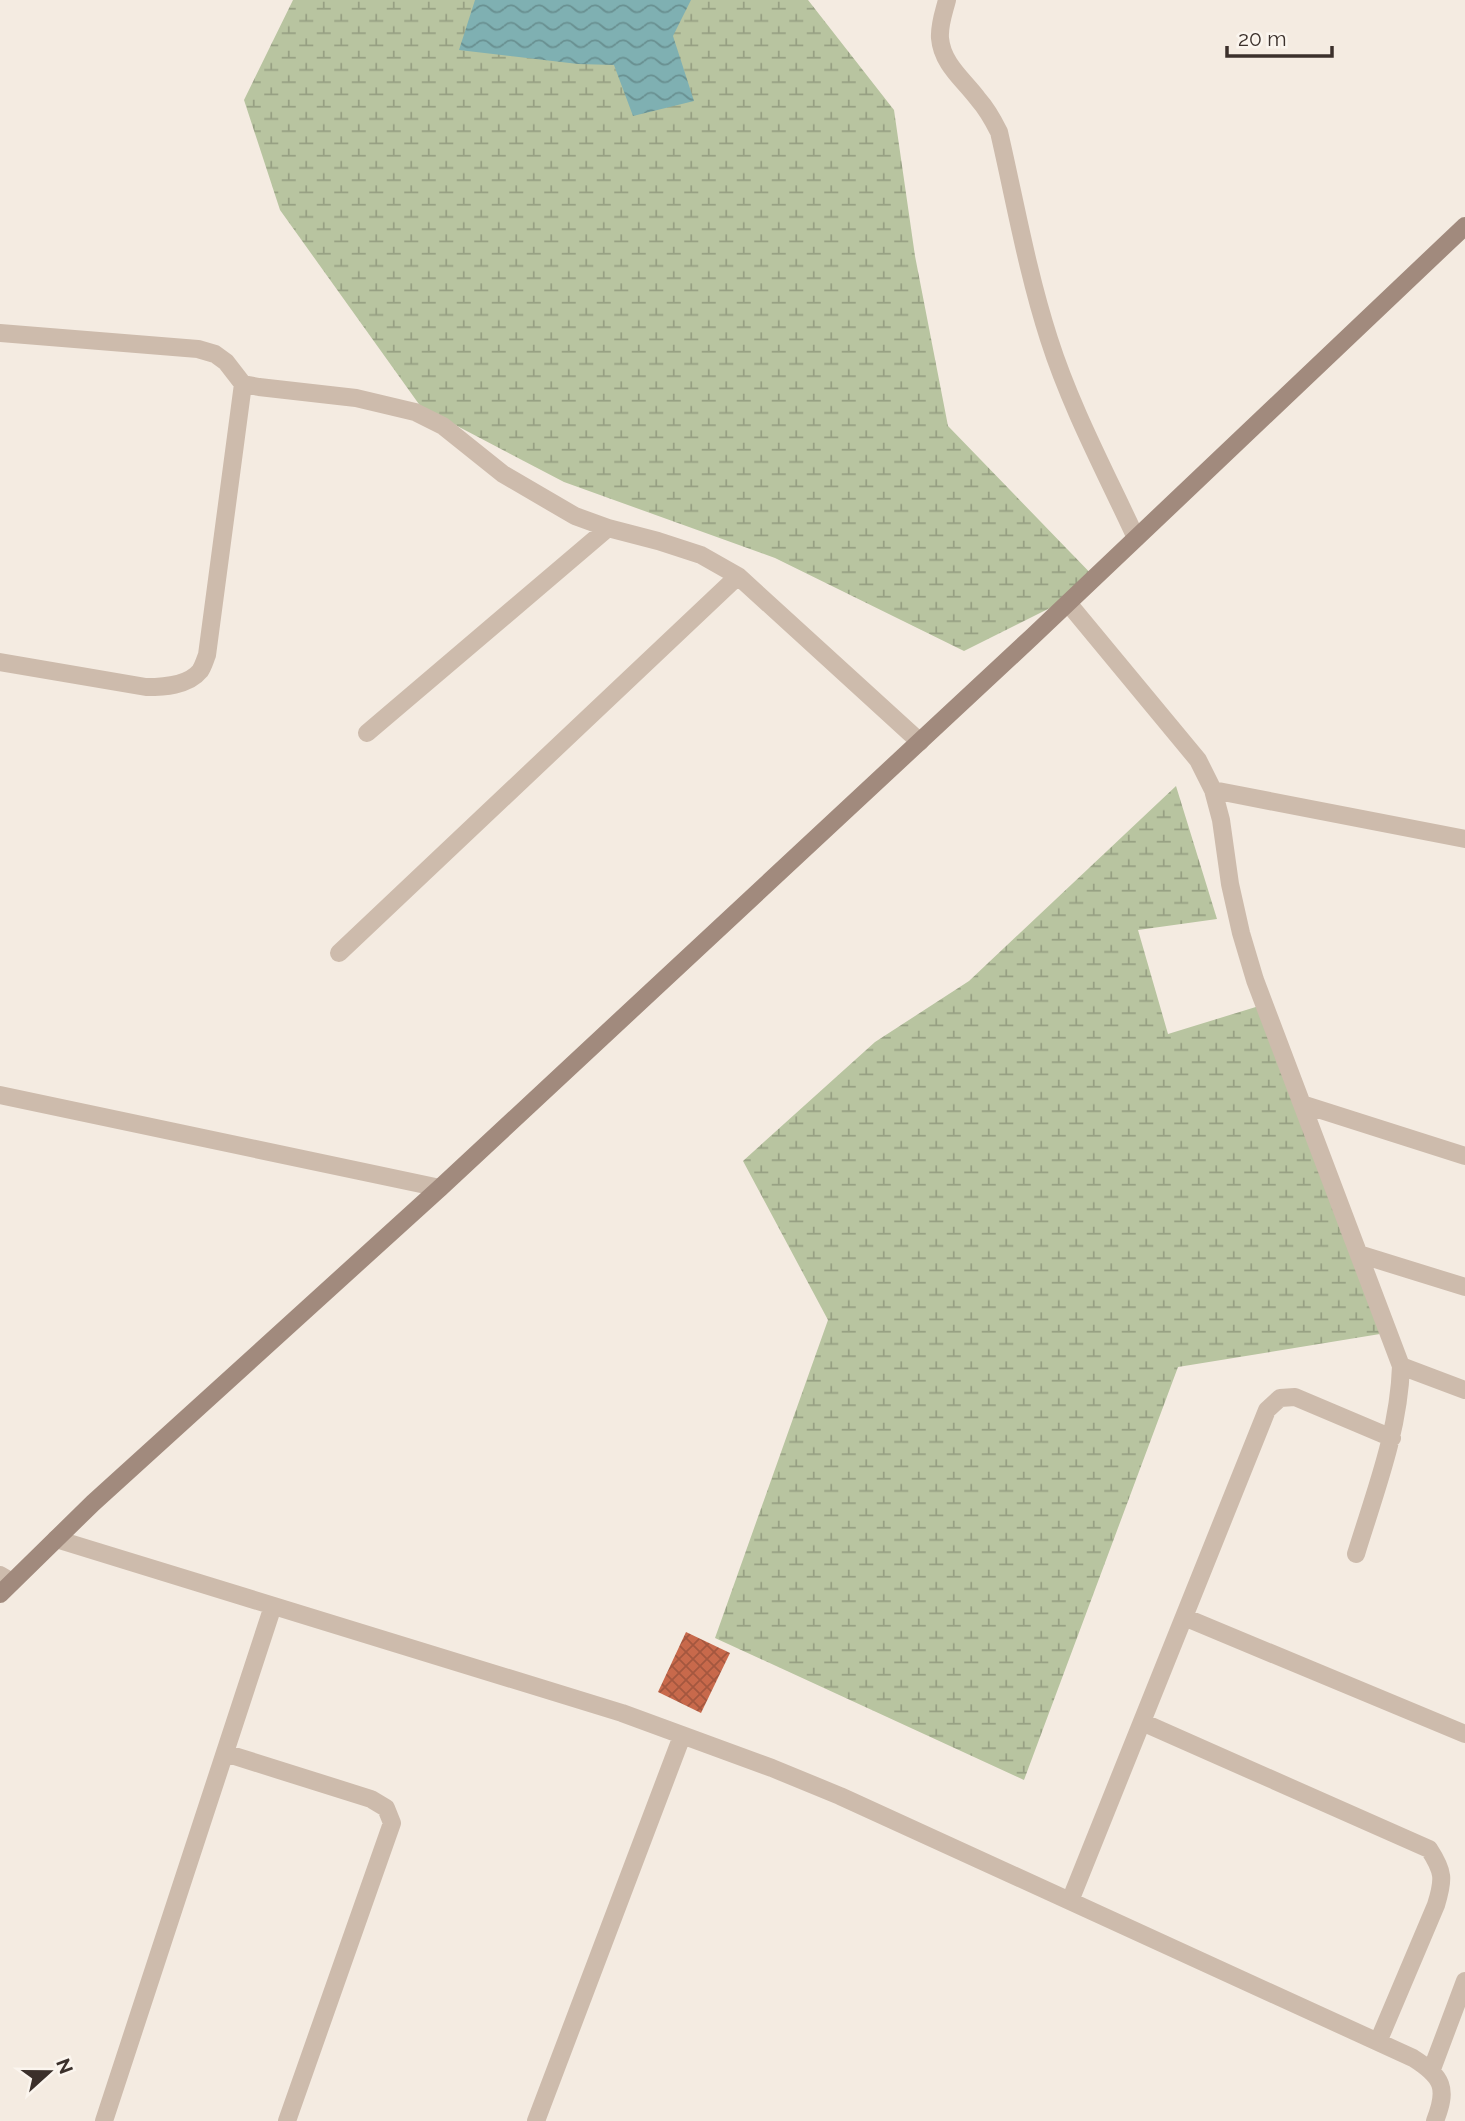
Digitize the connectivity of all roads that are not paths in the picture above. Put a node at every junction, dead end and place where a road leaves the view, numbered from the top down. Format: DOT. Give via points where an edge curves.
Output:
graph roads {
  1 [pos="947,0"];
  2 [pos="1465,226"];
  3 [pos="0,332"];
  4 [pos="243,384"];
  5 [pos="608,528"];
  6 [pos="1136,538"];
  7 [pos="738,576"];
  8 [pos="1068,603"];
  9 [pos="0,662"];
  10 [pos="367,733"];
  11 [pos="920,742"];
  12 [pos="1213,790"];
  13 [pos="1465,839"];
  14 [pos="340,953"];
  15 [pos="0,1096"];
  16 [pos="1302,1104"];
  17 [pos="1465,1156"];
  18 [pos="440,1188"];
  19 [pos="1359,1254"];
  20 [pos="1465,1287"];
  21 [pos="1401,1366"];
  22 [pos="1465,1391"];
  23 [pos="1392,1438"];
  24 [pos="56,1539"];
  25 [pos="1356,1554"];
  26 [pos="4,1583"];
  27 [pos="273,1606"];
  28 [pos="1184,1617"];
  29 [pos="1142,1722"];
  30 [pos="1465,1734"];
  31 [pos="682,1736"];
  32 [pos="225,1753"];
  33 [pos="1070,1901"];
  34 [pos="1465,1982"];
  35 [pos="1378,2042"];
  36 [pos="1432,2069"];
  37 [pos="104,2121"];
  38 [pos="287,2121"];
  39 [pos="536,2121"];
  40 [pos="1435,2121"];
  1 -- 6 [label="street" via="941,23 942,51 999,132 1056,360"];
  2 -- 6 [label="main road"];
  3 -- 4 [label="street" via="198,349 226,362"];
  4 -- 5 [label="street" via="356,398 415,412 443,426 512,480 575,516"];
  4 -- 9 [label="street" via="207,655 200,672 167,687 146,687"];
  5 -- 7 [label="street" via="701,555"];
  5 -- 10 [label="street"];
  6 -- 8 [label="main road"];
  7 -- 11 [label="street"];
  7 -- 14 [label="street"];
  8 -- 11 [label="main road"];
  8 -- 12 [label="street" via="1177,731"];
  11 -- 18 [label="main road"];
  12 -- 13 [label="street"];
  12 -- 16 [label="street" via="1241,933"];
  15 -- 18 [label="street"];
  16 -- 17 [label="street"];
  16 -- 19 [label="street"];
  18 -- 24 [label="main road"];
  19 -- 20 [label="street"];
  19 -- 21 [label="street"];
  21 -- 22 [label="street"];
  21 -- 23 [label="street"];
  23 -- 25 [label="street"];
  23 -- 28 [label="street" via="1313,1403 1280,1398 1267,1410"];
  24 -- 26 [label="main road"];
  24 -- 27 [label="street"];
  27 -- 31 [label="street" via="622,1713"];
  27 -- 32 [label="street"];
  28 -- 29 [label="street"];
  28 -- 30 [label="street"];
  29 -- 33 [label="street"];
  29 -- 35 [label="street" via="1429,1849 1441,1867 1443,1884"];
  31 -- 33 [label="street" via="841,1796"];
  31 -- 39 [label="street"];
  32 -- 37 [label="street"];
  32 -- 38 [label="street" via="370,1799 386,1808 392,1823"];
  33 -- 35 [label="street"];
  34 -- 36 [label="street"];
  35 -- 36 [label="street"];
  36 -- 40 [label="street" via="1441,2083 1443,2100"];
}
